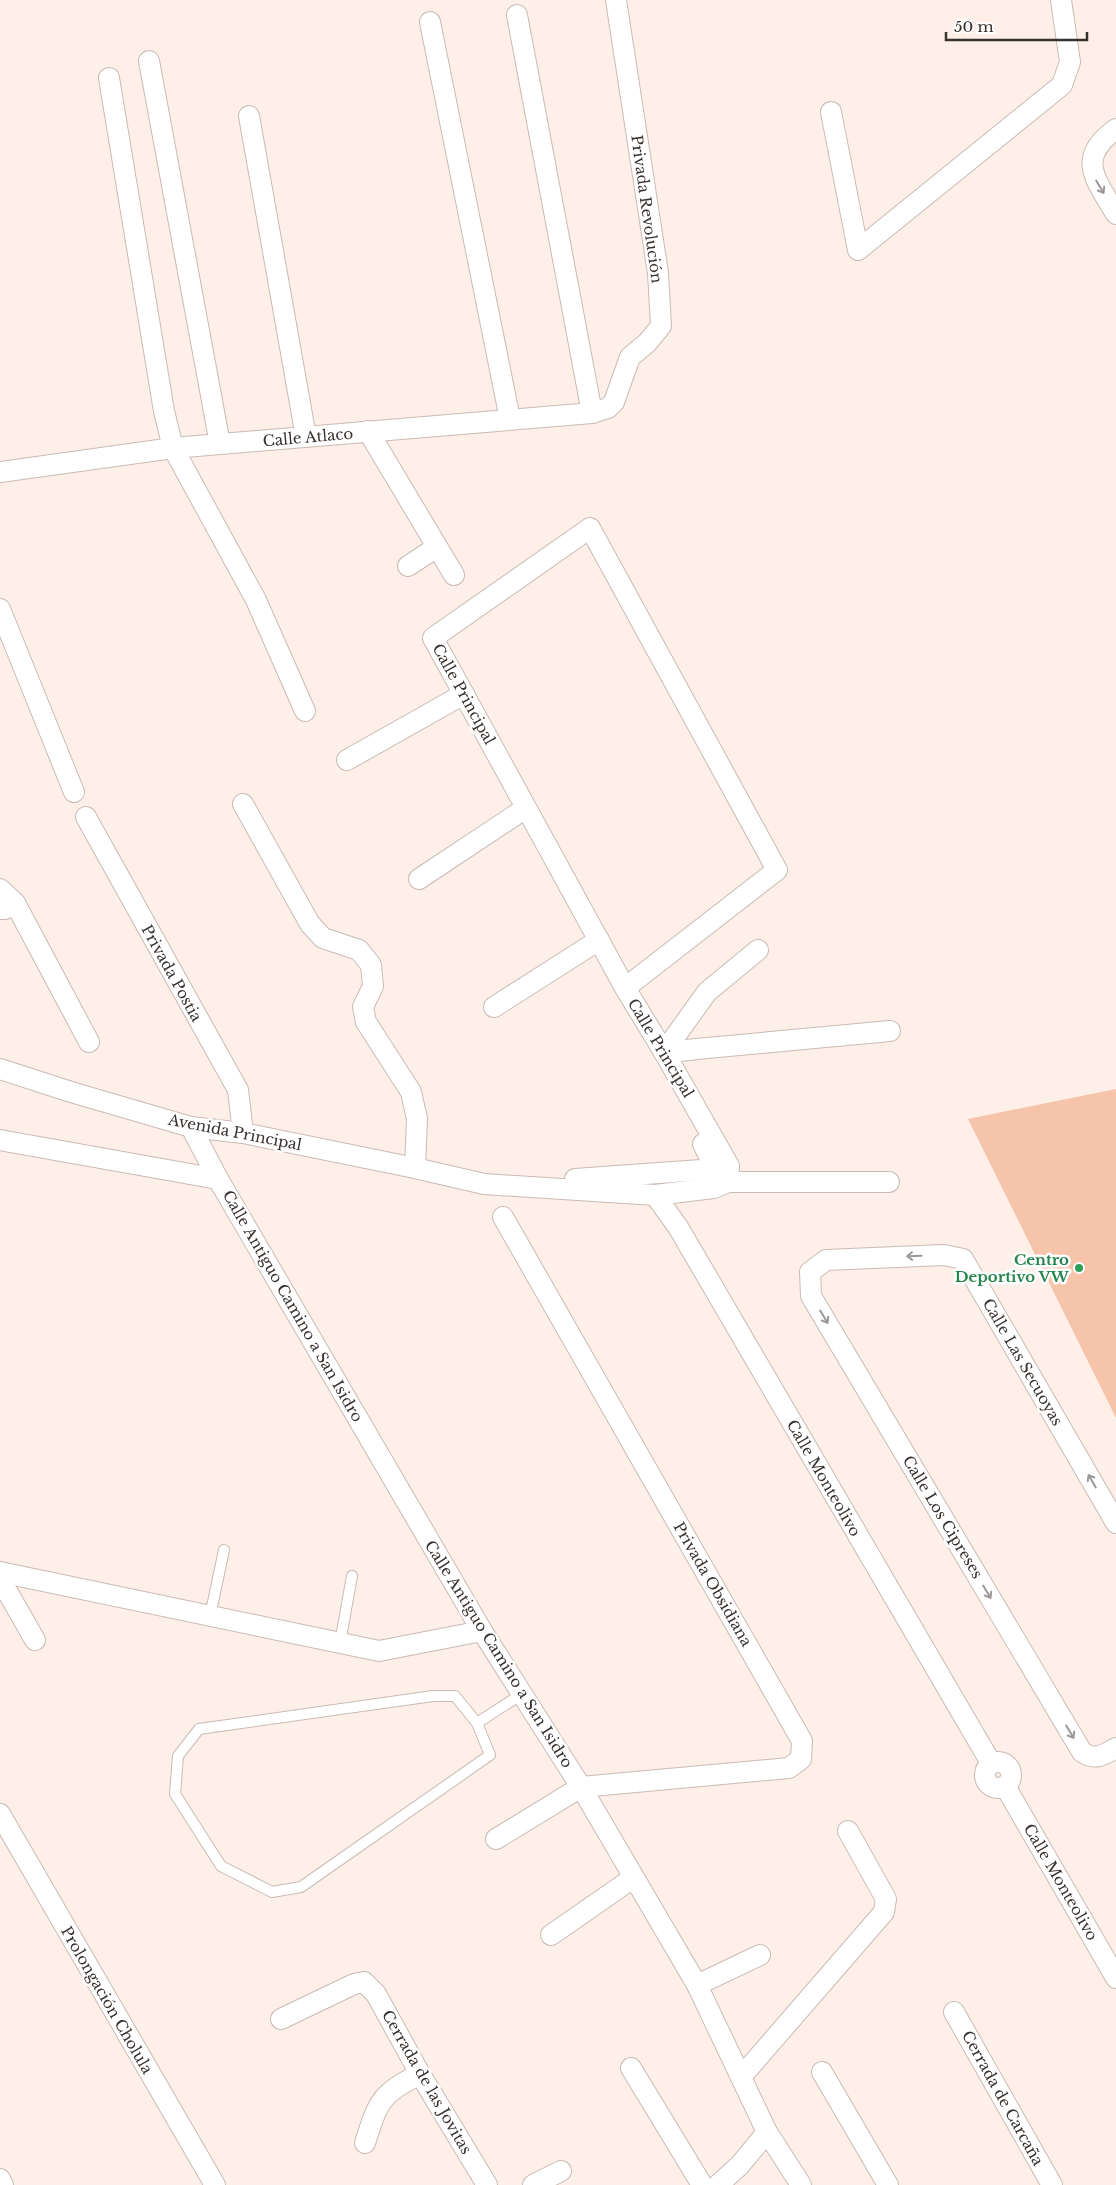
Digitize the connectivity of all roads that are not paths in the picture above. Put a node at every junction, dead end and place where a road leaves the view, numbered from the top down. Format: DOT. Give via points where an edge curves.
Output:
graph roads {
  1 [pos="616,0"];
  2 [pos="1061,0"];
  3 [pos="517,15"];
  4 [pos="430,22"];
  5 [pos="149,61"];
  6 [pos="109,78"];
  7 [pos="831,112"];
  8 [pos="249,116"];
  9 [pos="1116,129"];
  10 [pos="1116,214"];
  11 [pos="614,402"];
  12 [pos="592,413"];
  13 [pos="510,419"];
  14 [pos="368,431"];
  15 [pos="306,437"];
  16 [pos="220,444"];
  17 [pos="173,448"];
  18 [pos="0,472"];
  19 [pos="437,547"];
  20 [pos="408,566"];
  21 [pos="454,575"];
  22 [pos="0,609"];
  23 [pos="464,694"];
  24 [pos="305,711"];
  25 [pos="347,760"];
  26 [pos="74,792"];
  27 [pos="243,804"];
  28 [pos="526,808"];
  29 [pos="86,817"];
  30 [pos="419,879"];
  31 [pos="0,889"];
  32 [pos="8,906"];
  33 [pos="596,942"];
  34 [pos="758,950"];
  35 [pos="625,988"];
  36 [pos="494,1007"];
  37 [pos="890,1031"];
  38 [pos="89,1042"];
  39 [pos="691,1050"];
  40 [pos="664,1052"];
  41 [pos="0,1069"];
  42 [pos="191,1127"];
  43 [pos="243,1134"];
  44 [pos="0,1140"];
  45 [pos="414,1168"];
  46 [pos="218,1179"];
  47 [pos="575,1179"];
  48 [pos="728,1182"];
  49 [pos="889,1182"];
  50 [pos="656,1195"];
  51 [pos="504,1217"];
  52 [pos="810,1272"];
  53 [pos="1116,1523"];
  54 [pos="224,1550"];
  55 [pos="0,1572"];
  56 [pos="352,1576"];
  57 [pos="0,1579"];
  58 [pos="210,1616"];
  59 [pos="482,1631"];
  60 [pos="35,1640"];
  61 [pos="340,1643"];
  62 [pos="522,1694"];
  63 [pos="477,1723"];
  64 [pos="1116,1748"];
  65 [pos="581,1787"];
  66 [pos="0,1814"];
  67 [pos="848,1830"];
  68 [pos="496,1839"];
  69 [pos="633,1878"];
  70 [pos="551,1935"];
  71 [pos="760,1955"];
  72 [pos="1116,1978"];
  73 [pos="697,1986"];
  74 [pos="954,2012"];
  75 [pos="281,2020"];
  76 [pos="631,2068"];
  77 [pos="822,2072"];
  78 [pos="420,2074"];
  79 [pos="741,2077"];
  80 [pos="767,2132"];
  81 [pos="365,2143"];
  82 [pos="561,2170"];
  83 [pos="0,2179"];
  84 [pos="3,2185"];
  85 [pos="215,2185"];
  86 [pos="487,2185"];
  87 [pos="532,2185"];
  88 [pos="702,2185"];
  89 [pos="718,2185"];
  90 [pos="801,2185"];
  91 [pos="888,2185"];
  92 [pos="1052,2185"];
  1 -- 11 [label="street, Privada Revolución" via="658,273 661,326 630,357"];
  2 -- 7 [label="street" via="1070,62 1062,85 858,250"];
  3 -- 12 [label="street"];
  4 -- 13 [label="street"];
  5 -- 16 [label="street"];
  6 -- 17 [label="street" via="164,411"];
  8 -- 15 [label="street"];
  9 -- 10 [label="street, one-way" via="1107,135 1091,158 1093,176"];
  11 -- 12 [label="street, Calle Atlaco" via="608,408"];
  12 -- 13 [label="street, Calle Atlaco"];
  13 -- 14 [label="street, Calle Atlaco"];
  14 -- 15 [label="street, Calle Atlaco"];
  14 -- 19 [label="street"];
  15 -- 16 [label="street, Calle Atlaco"];
  16 -- 17 [label="street, Calle Atlaco"];
  17 -- 18 [label="street, Calle Atlaco"];
  17 -- 24 [label="street" via="256,600"];
  19 -- 20 [label="street"];
  19 -- 21 [label="street"];
  22 -- 26 [label="street"];
  23 -- 25 [label="street"];
  23 -- 28 [label="street, Calle Principal"];
  23 -- 35 [label="street, Calle Principal" via="432,638 590,528 778,870"];
  27 -- 45 [label="street" via="310,924 323,938 359,950 371,965 373,986 363,1007 366,1022 411,1092 417,1118"];
  28 -- 30 [label="street"];
  28 -- 33 [label="street, Calle Principal"];
  29 -- 43 [label="street, Privada Postia" via="238,1090"];
  31 -- 32 [label="street"];
  32 -- 38 [label="street"];
  33 -- 35 [label="street, Calle Principal"];
  33 -- 36 [label="street"];
  33 -- 47 [label="street" via="685,1104 715,1169"];
  34 -- 40 [label="street" via="707,992"];
  35 -- 40 [label="street, Calle Principal"];
  37 -- 40 [label="street"];
  39 -- 40 [label="street"];
  40 -- 48 [label="street, Calle Principal" via="729,1166"];
  41 -- 42 [label="street, Avenida Principal"];
  42 -- 43 [label="street, Avenida Principal"];
  42 -- 46 [label="street, Calle Antiguo Camino a San Isidro"];
  43 -- 45 [label="street, Avenida Principal"];
  44 -- 46 [label="street"];
  45 -- 50 [label="street" via="484,1184"];
  46 -- 59 [label="street, Calle Antiguo Camino a San Isidro"];
  48 -- 49 [label="street"];
  48 -- 50 [label="street" via="714,1188"];
  50 -- 72 [label="street, Calle Monteolivo" via="678,1227 991,1763 984,1772 986,1782 995,1788 1005,1786"];
  51 -- 65 [label="street, Privada Obsidiana" via="802,1742 801,1759 788,1768"];
  53 -- 52 [label="street, Calle Las Secuoyas, one-way" via="963,1259 944,1255 826,1260"];
  52 -- 64 [label="street, Calle Los Cipreses, one-way" via="811,1296 1082,1752 1099,1758"];
  54 -- 58 [label="lane"];
  55 -- 58 [label="street"];
  56 -- 61 [label="lane"];
  57 -- 60 [label="street"];
  58 -- 61 [label="street"];
  59 -- 61 [label="street" via="379,1651"];
  59 -- 62 [label="street, Calle Antiguo Camino a San Isidro"];
  62 -- 63 [label="lane"];
  62 -- 65 [label="street, Calle Antiguo Camino a San Isidro"];
  63 -- 63 [label="lane" via="490,1755 301,1886 272,1892 221,1866 175,1794 178,1756 199,1729 433,1696 455,1696"];
  65 -- 68 [label="street"];
  65 -- 69 [label="street, Calle Antiguo Camino a San Isidro"];
  66 -- 85 [label="street, Prolongación Cholula"];
  67 -- 79 [label="street" via="886,1899 884,1912"];
  69 -- 70 [label="street"];
  69 -- 73 [label="street, Calle Antiguo Camino a San Isidro"];
  71 -- 73 [label="street"];
  73 -- 79 [label="street, Calle Antiguo Camino a San Isidro"];
  74 -- 92 [label="street, Cerrada de Carcaña"];
  75 -- 78 [label="street, Cerrada de las Jovitas" via="364,1982 376,1994"];
  76 -- 88 [label="street"];
  77 -- 91 [label="street"];
  78 -- 81 [label="street" via="396,2086 377,2107"];
  78 -- 86 [label="street, Cerrada de las Jovitas"];
  79 -- 80 [label="street, Calle Antiguo Camino a San Isidro"];
  80 -- 89 [label="street" via="740,2165"];
  80 -- 90 [label="street, Calle Antiguo Camino a San Isidro"];
  82 -- 87 [label="street"];
  83 -- 84 [label="street"];
}
